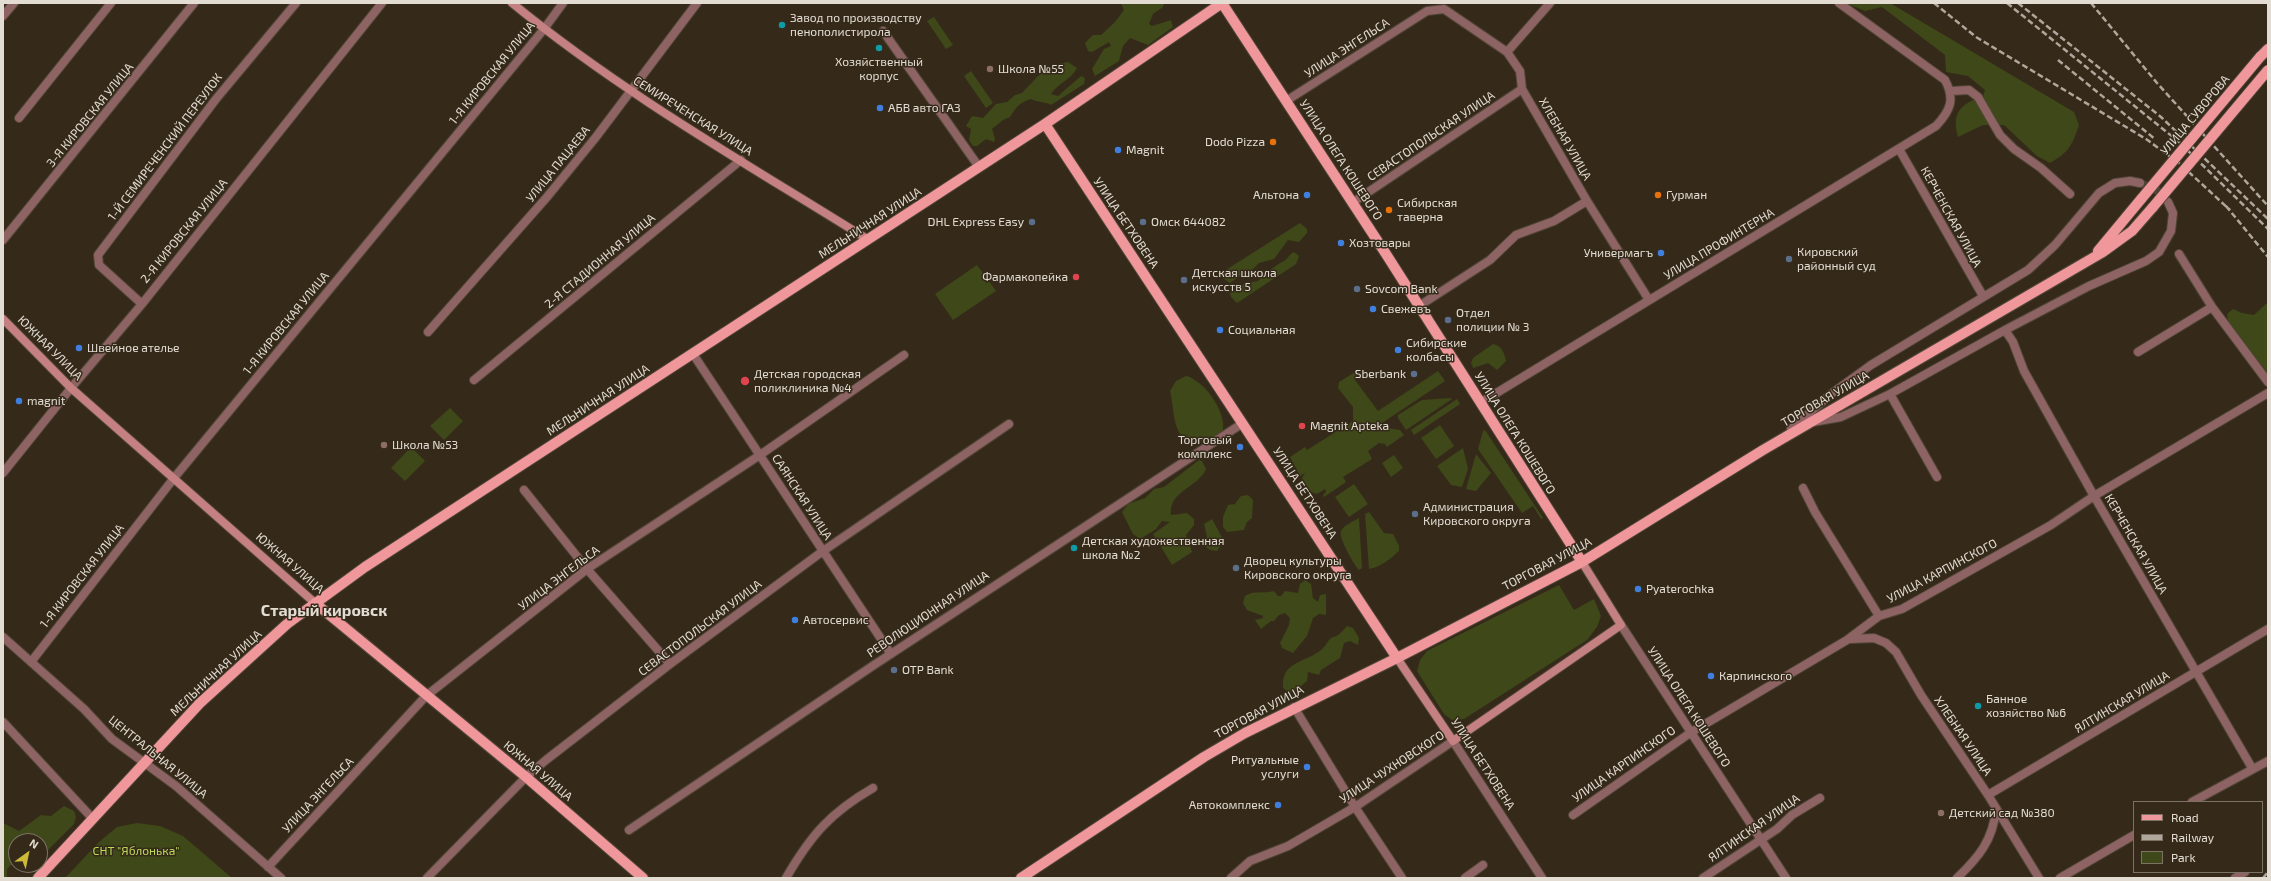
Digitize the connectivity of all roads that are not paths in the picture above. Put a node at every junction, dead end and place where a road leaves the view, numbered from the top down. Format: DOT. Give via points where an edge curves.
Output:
graph roads {
  1 [pos="14,3"];
  2 [pos="112,3"];
  3 [pos="194,3"];
  4 [pos="296,3"];
  5 [pos="382,3"];
  6 [pos="512,3"];
  7 [pos="562,3"];
  8 [pos="697,3"];
  9 [pos="1222,3"];
  10 [pos="1550,3"];
  11 [pos="1839,3"];
  12 [pos="1444,9"];
  13 [pos="3,16"];
  14 [pos="544,29"];
  15 [pos="883,31"];
  16 [pos="2268,49"];
  17 [pos="1508,52"];
  18 [pos="2268,70"];
  19 [pos="1522,89"];
  20 [pos="631,91"];
  21 [pos="1951,91"];
  22 [pos="1286,101"];
  23 [pos="19,118"];
  24 [pos="1045,124"];
  25 [pos="1899,148"];
  26 [pos="740,160"];
  27 [pos="979,167"];
  28 [pos="2140,183"];
  29 [pos="2070,194"];
  30 [pos="2142,198"];
  31 [pos="1587,201"];
  32 [pos="1352,202"];
  33 [pos="2168,202"];
  34 [pos="867,239"];
  35 [pos="3,240"];
  36 [pos="2179,254"];
  37 [pos="2081,264"];
  38 [pos="1983,296"];
  39 [pos="1649,300"];
  40 [pos="142,304"];
  41 [pos="1419,306"];
  42 [pos="2212,307"];
  43 [pos="3,319"];
  44 [pos="2005,330"];
  45 [pos="428,332"];
  46 [pos="2138,352"];
  47 [pos="693,354"];
  48 [pos="904,355"];
  49 [pos="474,380"];
  50 [pos="2268,382"];
  51 [pos="71,388"];
  52 [pos="2268,393"];
  53 [pos="1890,394"];
  54 [pos="1480,403"];
  55 [pos="1243,423"];
  56 [pos="1809,423"];
  57 [pos="1009,424"];
  58 [pos="1773,444"];
  59 [pos="760,455"];
  60 [pos="3,473"];
  61 [pos="1937,477"];
  62 [pos="174,478"];
  63 [pos="1803,488"];
  64 [pos="524,490"];
  65 [pos="2094,496"];
  66 [pos="823,551"];
  67 [pos="1582,562"];
  68 [pos="588,569"];
  69 [pos="315,603"];
  70 [pos="1879,616"];
  71 [pos="1621,626"];
  72 [pos="2268,629"];
  73 [pos="3,637"];
  74 [pos="1847,640"];
  75 [pos="891,654"];
  76 [pos="1397,658"];
  77 [pos="31,662"];
  78 [pos="670,664"];
  79 [pos="2196,672"];
  80 [pos="426,696"];
  81 [pos="1294,707"];
  82 [pos="3,722"];
  83 [pos="1690,733"];
  84 [pos="1453,741"];
  85 [pos="2268,761"];
  86 [pos="144,763"];
  87 [pos="2252,768"];
  88 [pos="526,777"];
  89 [pos="873,788"];
  90 [pos="1988,795"];
  91 [pos="1820,798"];
  92 [pos="2194,801"];
  93 [pos="1355,806"];
  94 [pos="1996,809"];
  95 [pos="1573,815"];
  96 [pos="93,819"];
  97 [pos="629,830"];
  98 [pos="2133,837"];
  99 [pos="1760,838"];
  100 [pos="1482,865"];
  101 [pos="268,867"];
  102 [pos="2243,873"];
  103 [pos="38,878"];
  104 [pos="281,878"];
  105 [pos="427,878"];
  106 [pos="643,878"];
  107 [pos="786,878"];
  108 [pos="1021,878"];
  109 [pos="1231,878"];
  110 [pos="1402,878"];
  111 [pos="1465,878"];
  112 [pos="1542,878"];
  113 [pos="1703,878"];
  114 [pos="1786,878"];
  115 [pos="1957,878"];
  116 [pos="2039,878"];
  117 [pos="2060,878"];
  118 [pos="2234,878"];
  1 -- 13 [label="street"];
  2 -- 23 [label="street"];
  3 -- 35 [label="street, 3-Я КИРОВСКАЯ УЛИЦА"];
  4 -- 40 [label="street, 1-Й СЕМИРЕЧЕНСКИЙ ПЕРЕУЛОК" via="216,99 98,254 99,265"];
  5 -- 40 [label="street, 2-Я КИРОВСКАЯ УЛИЦА"];
  6 -- 14 [label="street, СЕМИРЕЧЕНСКАЯ УЛИЦА"];
  7 -- 14 [label="street, 1-Я КИРОВСКАЯ УЛИЦА"];
  8 -- 20 [label="street, УЛИЦА ПАЦАЕВА"];
  9 -- 22 [label="main road, УЛИЦА ОЛЕГА КОШЕВОГО"];
  9 -- 24 [label="main road, МЕЛЬНИЧНАЯ УЛИЦА"];
  10 -- 17 [label="street"];
  11 -- 21 [label="street" via="1937,72"];
  12 -- 17 [label="street, ХЛЕБНАЯ УЛИЦА"];
  12 -- 22 [label="street, УЛИЦА ЭНГЕЛЬСА" via="1427,11"];
  14 -- 20 [label="street, СЕМИРЕЧЕНСКАЯ УЛИЦА"];
  14 -- 62 [label="street, 1-Я КИРОВСКАЯ УЛИЦА"];
  15 -- 27 [label="street"];
  16 -- 30 [label="main road, УЛИЦА СУВОРОВА, bridge"];
  17 -- 19 [label="street, ХЛЕБНАЯ УЛИЦА" via="1520,71"];
  18 -- 37 [label="main road, ТОРГОВАЯ УЛИЦА, bridge" via="2135,227 2118,242"];
  19 -- 31 [label="street, ХЛЕБНАЯ УЛИЦА"];
  19 -- 32 [label="street, СЕВАСТОПОЛЬСКАЯ УЛИЦА"];
  20 -- 26 [label="street, СЕМИРЕЧЕНСКАЯ УЛИЦА"];
  20 -- 45 [label="street, УЛИЦА ПАЦАЕВА" via="547,197"];
  21 -- 25 [label="street, УЛИЦА ПРОФИНТЕРНА" via="1950,105 1936,126"];
  21 -- 29 [label="street" via="1969,90 1978,97 1986,114 2010,144"];
  22 -- 32 [label="main road, УЛИЦА ОЛЕГА КОШЕВОГО"];
  24 -- 27 [label="main road, МЕЛЬНИЧНАЯ УЛИЦА"];
  24 -- 55 [label="main road, УЛИЦА БЕТХОВЕНА"];
  25 -- 38 [label="street, КЕРЧЕНСКАЯ УЛИЦА"];
  25 -- 39 [label="street, УЛИЦА ПРОФИНТЕРНА"];
  26 -- 34 [label="street, СЕМИРЕЧЕНСКАЯ УЛИЦА"];
  26 -- 49 [label="street, 2-Я СТАДИОННАЯ УЛИЦА"];
  27 -- 34 [label="main road, МЕЛЬНИЧНАЯ УЛИЦА"];
  28 -- 38 [label="street" via="2115,183 2099,193 2041,259 2028,270"];
  30 -- 37 [label="main road, ТОРГОВАЯ УЛИЦА" via="2104,245"];
  31 -- 39 [label="street, ХЛЕБНАЯ УЛИЦА"];
  31 -- 41 [label="street" via="1554,221 1516,235 1490,260"];
  32 -- 41 [label="main road, УЛИЦА ОЛЕГА КОШЕВОГО"];
  33 -- 44 [label="street" via="2172,213 2171,232 2159,252 2146,261 2089,286"];
  34 -- 47 [label="main road, МЕЛЬНИЧНАЯ УЛИЦА"];
  36 -- 42 [label="street"];
  37 -- 56 [label="main road, ТОРГОВАЯ УЛИЦА"];
  38 -- 58 [label="street" via="1855,376"];
  39 -- 54 [label="street, УЛИЦА ПРОФИНТЕРНА"];
  40 -- 51 [label="street, 2-Я КИРОВСКАЯ УЛИЦА"];
  41 -- 54 [label="main road, УЛИЦА ОЛЕГА КОШЕВОГО"];
  42 -- 46 [label="street"];
  42 -- 50 [label="street"];
  43 -- 51 [label="street, ЮЖНАЯ УЛИЦА"];
  44 -- 53 [label="street"];
  44 -- 65 [label="street, КЕРЧЕНСКАЯ УЛИЦА" via="2013,342 2024,371"];
  47 -- 59 [label="street, САЯНСКАЯ УЛИЦА"];
  47 -- 69 [label="main road, МЕЛЬНИЧНАЯ УЛИЦА" via="365,567"];
  48 -- 59 [label="street, УЛИЦА ЭНГЕЛЬСА"];
  51 -- 60 [label="street, 2-Я КИРОВСКАЯ УЛИЦА"];
  51 -- 62 [label="street, ЮЖНАЯ УЛИЦА"];
  52 -- 65 [label="street, УЛИЦА КАРПИНСКОГО"];
  53 -- 56 [label="street" via="1841,417"];
  53 -- 61 [label="street"];
  54 -- 67 [label="main road, УЛИЦА ОЛЕГА КОШЕВОГО"];
  55 -- 75 [label="street, РЕВОЛЮЦИОННАЯ УЛИЦА"];
  55 -- 76 [label="main road, УЛИЦА БЕТХОВЕНА"];
  56 -- 58 [label="main road, ТОРГОВАЯ УЛИЦА"];
  57 -- 66 [label="street, СЕВАСТОПОЛЬСКАЯ УЛИЦА"];
  58 -- 67 [label="main road, ТОРГОВАЯ УЛИЦА"];
  59 -- 66 [label="street, САЯНСКАЯ УЛИЦА"];
  59 -- 68 [label="street, УЛИЦА ЭНГЕЛЬСА"];
  62 -- 69 [label="street, ЮЖНАЯ УЛИЦА"];
  62 -- 77 [label="street, 1-Я КИРОВСКАЯ УЛИЦА"];
  63 -- 70 [label="street"];
  64 -- 68 [label="street"];
  65 -- 70 [label="street, УЛИЦА КАРПИНСКОГО" via="2051,525 1902,609"];
  65 -- 79 [label="street, КЕРЧЕНСКАЯ УЛИЦА"];
  66 -- 75 [label="street, САЯНСКАЯ УЛИЦА"];
  66 -- 78 [label="street, СЕВАСТОПОЛЬСКАЯ УЛИЦА"];
  67 -- 71 [label="street, УЛИЦА ОЛЕГА КОШЕВОГО"];
  67 -- 76 [label="main road, ТОРГОВАЯ УЛИЦА"];
  68 -- 78 [label="street"];
  68 -- 80 [label="street, УЛИЦА ЭНГЕЛЬСА"];
  69 -- 80 [label="main road, ЮЖНАЯ УЛИЦА"];
  69 -- 86 [label="main road, МЕЛЬНИЧНАЯ УЛИЦА" via="287,624 200,703"];
  70 -- 74 [label="street, УЛИЦА КАРПИНСКОГО"];
  71 -- 83 [label="street, УЛИЦА ОЛЕГА КОШЕВОГО"];
  71 -- 84 [label="street, УЛИЦА ЧУХНОВСКОГО"];
  72 -- 79 [label="street, ЯЛТИНСКАЯ УЛИЦА"];
  73 -- 77 [label="street, ЦЕНТРАЛЬНАЯ УЛИЦА"];
  74 -- 83 [label="street, УЛИЦА КАРПИНСКОГО"];
  74 -- 90 [label="street, ХЛЕБНАЯ УЛИЦА" via="1874,638 1886,643 1896,652"];
  75 -- 97 [label="street, РЕВОЛЮЦИОННАЯ УЛИЦА"];
  76 -- 81 [label="main road, ТОРГОВАЯ УЛИЦА"];
  76 -- 84 [label="street, УЛИЦА БЕТХОВЕНА"];
  77 -- 86 [label="street, ЦЕНТРАЛЬНАЯ УЛИЦА" via="84,709 112,739"];
  78 -- 88 [label="street, СЕВАСТОПОЛЬСКАЯ УЛИЦА"];
  79 -- 87 [label="street, КЕРЧЕНСКАЯ УЛИЦА"];
  79 -- 90 [label="street, ЯЛТИНСКАЯ УЛИЦА"];
  80 -- 88 [label="main road, ЮЖНАЯ УЛИЦА"];
  80 -- 101 [label="street, УЛИЦА ЭНГЕЛЬСА"];
  81 -- 93 [label="street"];
  81 -- 108 [label="main road, ТОРГОВАЯ УЛИЦА" via="1204,757"];
  82 -- 96 [label="street"];
  83 -- 95 [label="street, УЛИЦА КАРПИНСКОГО"];
  83 -- 99 [label="street, УЛИЦА ОЛЕГА КОШЕВОГО"];
  84 -- 93 [label="street, УЛИЦА ЧУХНОВСКОГО"];
  84 -- 112 [label="street, УЛИЦА БЕТХОВЕНА"];
  85 -- 87 [label="street"];
  86 -- 96 [label="main road, МЕЛЬНИЧНАЯ УЛИЦА"];
  86 -- 101 [label="street, ЦЕНТРАЛЬНАЯ УЛИЦА" via="176,786"];
  87 -- 92 [label="street"];
  88 -- 105 [label="street, СЕВАСТОПОЛЬСКАЯ УЛИЦА"];
  88 -- 106 [label="main road, ЮЖНАЯ УЛИЦА"];
  89 -- 107 [label="street" via="849,802 826,821 814,834"];
  90 -- 94 [label="street, ХЛЕБНАЯ УЛИЦА"];
  91 -- 99 [label="street, ЯЛТИНСКАЯ УЛИЦА"];
  93 -- 109 [label="street, УЛИЦА ЧУХНОВСКОГО" via="1288,846 1250,861"];
  93 -- 110 [label="street"];
  94 -- 115 [label="street" via="1993,830 1984,850"];
  94 -- 116 [label="street, ХЛЕБНАЯ УЛИЦА"];
  96 -- 103 [label="main road, МЕЛЬНИЧНАЯ УЛИЦА"];
  98 -- 117 [label="street"];
  99 -- 113 [label="street, ЯЛТИНСКАЯ УЛИЦА"];
  99 -- 114 [label="street, УЛИЦА ОЛЕГА КОШЕВОГО"];
  100 -- 111 [label="street"];
  101 -- 104 [label="street, ЦЕНТРАЛЬНАЯ УЛИЦА"];
  102 -- 118 [label="street"];
}
